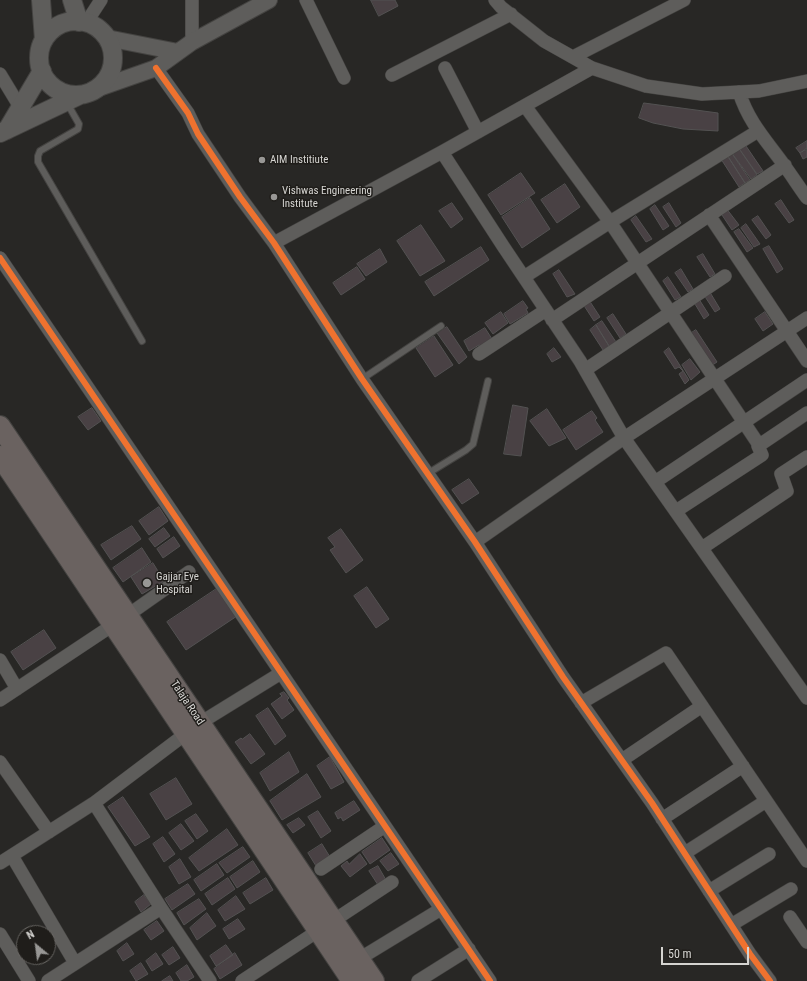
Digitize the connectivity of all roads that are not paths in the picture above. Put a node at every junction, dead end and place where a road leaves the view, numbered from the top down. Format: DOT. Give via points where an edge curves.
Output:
graph roads {
  1 [pos="40,0"];
  2 [pos="101,0"];
  3 [pos="192,0"];
  4 [pos="269,0"];
  5 [pos="306,0"];
  6 [pos="495,0"];
  7 [pos="684,0"];
  8 [pos="71,1"];
  9 [pos="510,14"];
  10 [pos="82,22"];
  11 [pos="107,38"];
  12 [pos="44,40"];
  13 [pos="192,42"];
  14 [pos="178,52"];
  15 [pos="572,57"];
  16 [pos="156,68"];
  17 [pos="445,68"];
  18 [pos="592,68"];
  19 [pos="42,70"];
  20 [pos="0,74"];
  21 [pos="392,75"];
  22 [pos="344,78"];
  23 [pos="807,81"];
  24 [pos="99,88"];
  25 [pos="740,92"];
  26 [pos="73,98"];
  27 [pos="525,106"];
  28 [pos="20,107"];
  29 [pos="758,131"];
  30 [pos="4,132"];
  31 [pos="478,132"];
  32 [pos="442,152"];
  33 [pos="784,165"];
  34 [pos="807,198"];
  35 [pos="709,215"];
  36 [pos="610,222"];
  37 [pos="274,243"];
  38 [pos="0,258"];
  39 [pos="637,262"];
  40 [pos="725,276"];
  41 [pos="524,277"];
  42 [pos="670,312"];
  43 [pos="549,315"];
  44 [pos="807,318"];
  45 [pos="441,326"];
  46 [pos="787,331"];
  47 [pos="142,341"];
  48 [pos="480,354"];
  49 [pos="807,361"];
  50 [pos="585,370"];
  51 [pos="362,379"];
  52 [pos="714,379"];
  53 [pos="807,380"];
  54 [pos="488,381"];
  55 [pos="807,413"];
  56 [pos="743,422"];
  57 [pos="2,434"];
  58 [pos="624,438"];
  59 [pos="759,445"];
  60 [pos="0,456"];
  61 [pos="807,457"];
  62 [pos="428,474"];
  63 [pos="655,482"];
  64 [pos="676,511"];
  65 [pos="475,542"];
  66 [pos="702,548"];
  67 [pos="189,572"];
  68 [pos="120,620"];
  69 [pos="0,660"];
  70 [pos="281,673"];
  71 [pos="17,689"];
  72 [pos="807,698"];
  73 [pos="0,700"];
  74 [pos="581,703"];
  75 [pos="702,706"];
  76 [pos="194,728"];
  77 [pos="622,760"];
  78 [pos="0,762"];
  79 [pos="743,766"];
  80 [pos="766,801"];
  81 [pos="94,803"];
  82 [pos="662,819"];
  83 [pos="385,826"];
  84 [pos="49,832"];
  85 [pos="685,853"];
  86 [pos="769,854"];
  87 [pos="12,856"];
  88 [pos="807,861"];
  89 [pos="0,863"];
  90 [pos="321,869"];
  91 [pos="392,882"];
  92 [pos="791,889"];
  93 [pos="709,891"];
  94 [pos="161,908"];
  95 [pos="441,909"];
  96 [pos="790,917"];
  97 [pos="731,924"];
  98 [pos="326,925"];
  99 [pos="0,934"];
  100 [pos="807,942"];
  101 [pos="469,949"];
  102 [pos="359,959"];
  103 [pos="75,963"];
  104 [pos="29,981"];
  105 [pos="48,981"];
  106 [pos="210,981"];
  107 [pos="242,981"];
  108 [pos="352,981"];
  109 [pos="374,981"];
  110 [pos="418,981"];
  111 [pos="490,981"];
  112 [pos="770,981"];
  1 -- 12 [label="main road"];
  2 -- 10 [label="street"];
  3 -- 13 [label="street"];
  4 -- 13 [label="street"];
  5 -- 22 [label="street"];
  6 -- 9 [label="street"];
  7 -- 15 [label="street"];
  8 -- 10 [label="main road"];
  9 -- 15 [label="street" via="544,41"];
  9 -- 21 [label="street"];
  10 -- 11 [label="main road" via="97,27"];
  10 -- 12 [label="main road" via="63,24 52,30"];
  11 -- 14 [label="street"];
  11 -- 24 [label="main road" via="113,57 112,69"];
  12 -- 19 [label="main road" via="40,52"];
  13 -- 14 [label="street"];
  14 -- 16 [label="street"];
  15 -- 18 [label="street"];
  16 -- 24 [label="street"];
  16 -- 37 [label="street" via="188,113 198,134 240,197"];
  17 -- 31 [label="street"];
  18 -- 25 [label="street" via="646,86 702,94"];
  18 -- 27 [label="street"];
  19 -- 26 [label="main road" via="44,77 52,86 62,93 75,95"];
  19 -- 28 [label="main road"];
  20 -- 28 [label="street"];
  23 -- 25 [label="street" via="759,91"];
  24 -- 26 [label="main road"];
  25 -- 29 [label="street" via="745,108"];
  26 -- 30 [label="main road"];
  26 -- 47 [label="lane" via="78,129 40,151 38,162"];
  27 -- 31 [label="street"];
  27 -- 36 [label="street"];
  28 -- 30 [label="main road"];
  29 -- 33 [label="street"];
  29 -- 36 [label="street"];
  31 -- 32 [label="street"];
  32 -- 37 [label="street"];
  32 -- 41 [label="street"];
  33 -- 34 [label="street"];
  33 -- 35 [label="street"];
  35 -- 39 [label="street"];
  35 -- 46 [label="street"];
  36 -- 39 [label="street"];
  36 -- 41 [label="street"];
  37 -- 51 [label="street"];
  38 -- 70 [label="street"];
  39 -- 42 [label="street"];
  39 -- 43 [label="street"];
  40 -- 42 [label="street"];
  41 -- 43 [label="street"];
  42 -- 50 [label="street"];
  42 -- 52 [label="street"];
  43 -- 48 [label="street"];
  43 -- 50 [label="street"];
  44 -- 46 [label="street"];
  45 -- 51 [label="lane"];
  46 -- 49 [label="street"];
  46 -- 52 [label="street"];
  50 -- 58 [label="street"];
  51 -- 62 [label="street"];
  52 -- 56 [label="street"];
  52 -- 58 [label="street"];
  53 -- 56 [label="street"];
  54 -- 62 [label="lane" via="473,444"];
  55 -- 59 [label="street"];
  56 -- 59 [label="street"];
  56 -- 63 [label="street"];
  57 -- 68 [label="main road, Talaja Road"];
  58 -- 63 [label="street"];
  58 -- 65 [label="street"];
  59 -- 64 [label="street" via="762,455"];
  60 -- 68 [label="main road, Talaja Road"];
  61 -- 66 [label="street" via="781,474 787,491"];
  62 -- 65 [label="street"];
  63 -- 64 [label="street"];
  64 -- 66 [label="street"];
  65 -- 74 [label="street"];
  66 -- 72 [label="street"];
  67 -- 68 [label="street"];
  68 -- 71 [label="street"];
  68 -- 76 [label="main road, Talaja Road"];
  69 -- 71 [label="street"];
  70 -- 76 [label="street"];
  70 -- 83 [label="street"];
  71 -- 73 [label="street"];
  74 -- 75 [label="street" via="666,654"];
  74 -- 77 [label="street"];
  75 -- 77 [label="street"];
  75 -- 79 [label="street"];
  76 -- 81 [label="street"];
  76 -- 98 [label="main road, Talaja Road"];
  77 -- 82 [label="street"];
  78 -- 84 [label="street"];
  79 -- 80 [label="street"];
  79 -- 82 [label="street"];
  80 -- 85 [label="street"];
  80 -- 88 [label="street"];
  81 -- 84 [label="street"];
  81 -- 94 [label="street"];
  82 -- 85 [label="street"];
  83 -- 90 [label="street"];
  83 -- 95 [label="street"];
  84 -- 87 [label="street"];
  85 -- 93 [label="street"];
  86 -- 93 [label="street"];
  87 -- 89 [label="street"];
  87 -- 103 [label="street"];
  91 -- 98 [label="street"];
  92 -- 97 [label="street"];
  93 -- 97 [label="street"];
  94 -- 103 [label="street"];
  94 -- 106 [label="street"];
  95 -- 101 [label="street"];
  95 -- 102 [label="street"];
  96 -- 100 [label="street"];
  97 -- 112 [label="street"];
  98 -- 102 [label="main road, Talaja Road"];
  98 -- 107 [label="street"];
  98 -- 108 [label="main road, Talaja Road"];
  99 -- 104 [label="street"];
  101 -- 110 [label="street"];
  101 -- 111 [label="street"];
  102 -- 109 [label="main road, Talaja Road"];
  103 -- 105 [label="street"];
}
